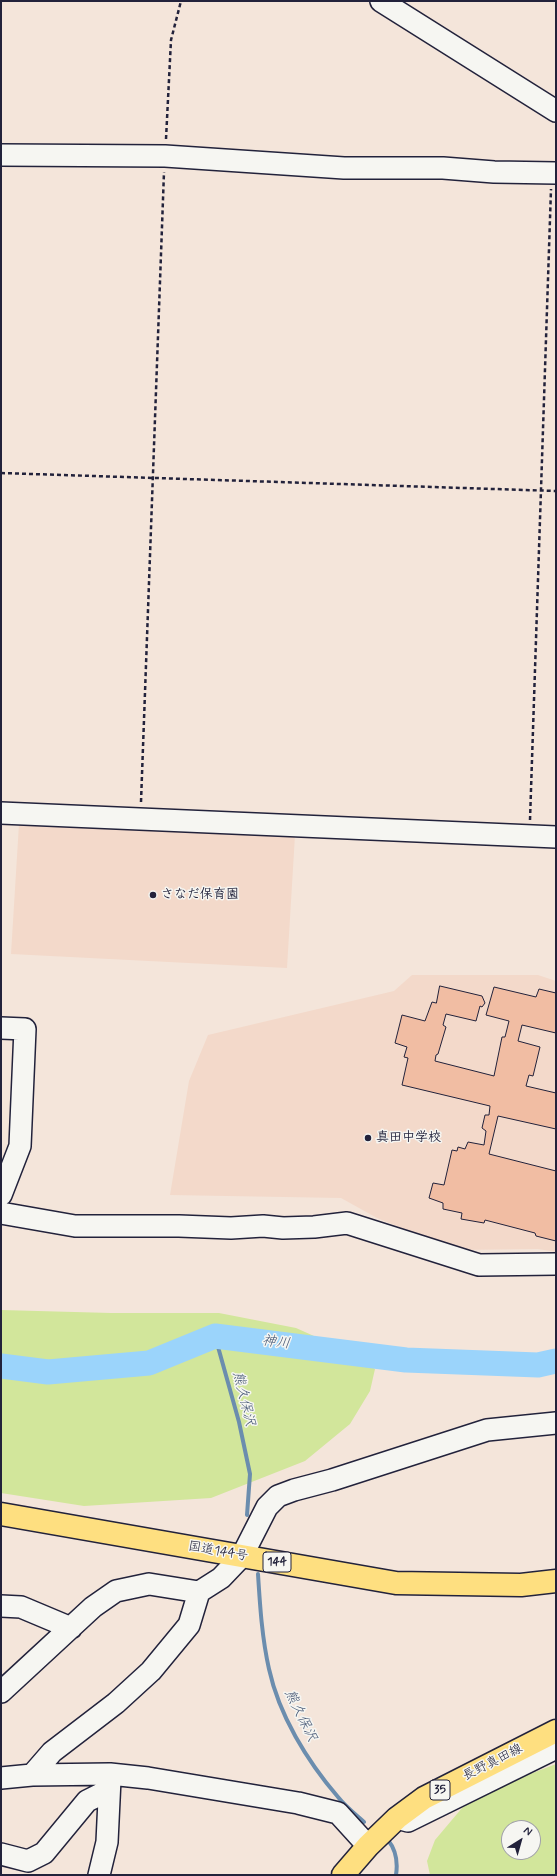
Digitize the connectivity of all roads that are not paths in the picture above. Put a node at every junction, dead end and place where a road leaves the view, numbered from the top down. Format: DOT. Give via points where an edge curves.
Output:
graph roads {
  1 [pos="381,1"];
  2 [pos="556,111"];
  3 [pos="1,155"];
  4 [pos="554,170"];
  5 [pos="1,814"];
  6 [pos="556,837"];
  7 [pos="1,1028"];
  8 [pos="1,1195"];
  9 [pos="1,1213"];
  10 [pos="556,1264"];
  11 [pos="556,1423"];
  12 [pos="1,1514"];
  13 [pos="242,1556"];
  14 [pos="556,1581"];
  15 [pos="199,1592"];
  16 [pos="1,1606"];
  17 [pos="71,1628"];
  18 [pos="1,1692"];
  19 [pos="556,1731"];
  20 [pos="556,1748"];
  21 [pos="32,1775"];
  22 [pos="1,1778"];
  23 [pos="110,1782"];
  24 [pos="398,1818"];
  25 [pos="368,1846"];
  26 [pos="1,1854"];
  27 [pos="99,1875"];
  28 [pos="343,1875"];
  1 -- 2 [label="street"];
  3 -- 4 [label="street" via="165,156 344,168 443,168 494,172"];
  5 -- 6 [label="street"];
  7 -- 8 [label="street" via="25,1029 20,1146"];
  9 -- 10 [label="street" via="75,1226 283,1228 347,1222 479,1265"];
  11 -- 13 [label="street" via="487,1430 278,1496 266,1507"];
  12 -- 13 [label="main road, 国道144号 / 144"];
  13 -- 14 [label="main road, 国道144号 / 144" via="396,1583 521,1585"];
  13 -- 15 [label="street" via="221,1578"];
  15 -- 17 [label="street" via="149,1584 116,1591 93,1607"];
  15 -- 21 [label="street" via="188,1625 150,1671 116,1703 52,1752"];
  16 -- 17 [label="street" via="21,1607"];
  17 -- 18 [label="street"];
  19 -- 24 [label="main road, 長野真田線 / 35" via="424,1798"];
  20 -- 24 [label="street" via="408,1821"];
  21 -- 22 [label="street"];
  21 -- 23 [label="street"];
  23 -- 25 [label="street" via="148,1778 298,1803 338,1813"];
  23 -- 26 [label="street" via="87,1802 44,1853 28,1861"];
  23 -- 27 [label="street" via="107,1842"];
  24 -- 25 [label="main road, 長野真田線 / 35"];
  25 -- 28 [label="main road, 長野真田線 / 35"];
}
